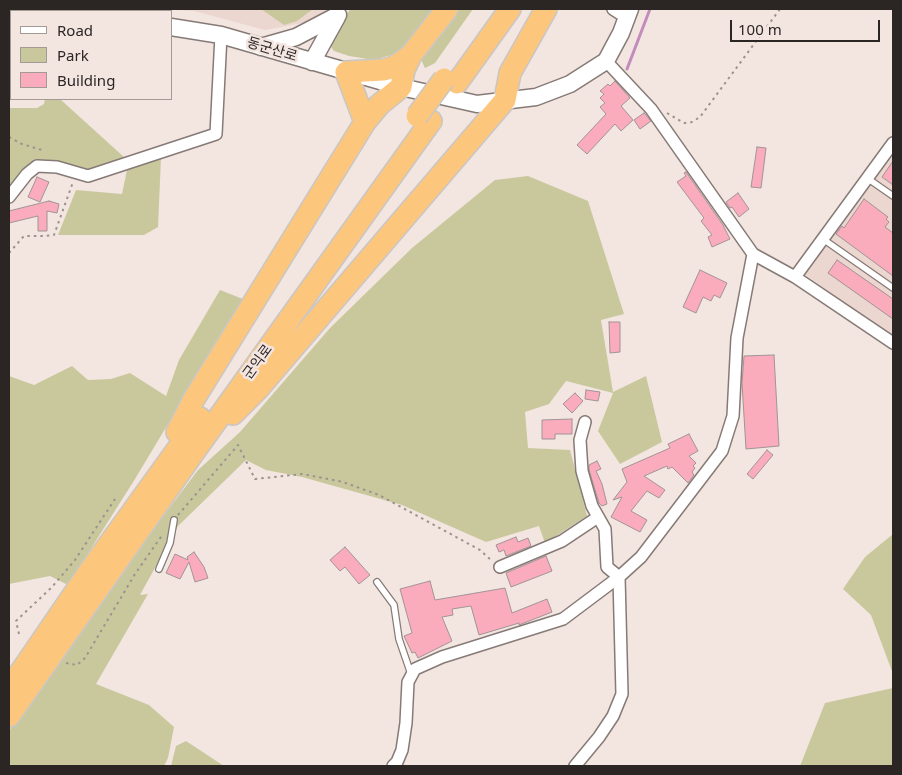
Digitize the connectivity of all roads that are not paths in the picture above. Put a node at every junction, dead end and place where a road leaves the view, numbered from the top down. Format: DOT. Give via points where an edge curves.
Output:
graph roads {
  1 [pos="447,9"];
  2 [pos="493,9"];
  3 [pos="510,9"];
  4 [pos="546,9"];
  5 [pos="613,9"];
  6 [pos="340,12"];
  7 [pos="629,14"];
  8 [pos="172,27"];
  9 [pos="221,35"];
  10 [pos="261,47"];
  11 [pos="411,55"];
  12 [pos="606,61"];
  13 [pos="312,62"];
  14 [pos="346,72"];
  15 [pos="450,81"];
  16 [pos="401,87"];
  17 [pos="505,100"];
  18 [pos="424,119"];
  19 [pos="364,122"];
  20 [pos="893,142"];
  21 [pos="867,178"];
  22 [pos="893,196"];
  23 [pos="9,197"];
  24 [pos="823,239"];
  25 [pos="753,254"];
  26 [pos="795,277"];
  27 [pos="893,288"];
  28 [pos="893,343"];
  29 [pos="585,422"];
  30 [pos="194,452"];
  31 [pos="145,494"];
  32 [pos="598,517"];
  33 [pos="174,520"];
  34 [pos="500,567"];
  35 [pos="160,569"];
  36 [pos="619,577"];
  37 [pos="377,582"];
  38 [pos="411,676"];
  39 [pos="9,689"];
  40 [pos="9,716"];
  41 [pos="393,766"];
  42 [pos="575,766"];
  1 -- 11 [label="highway"];
  2 -- 15 [label="highway, 군익로"];
  3 -- 15 [label="highway, 군익로"];
  4 -- 17 [label="highway" via="510,73"];
  5 -- 7 [label="street"];
  6 -- 10 [label="street" via="296,37"];
  6 -- 13 [label="street, 동군산로"];
  7 -- 12 [label="street"];
  8 -- 9 [label="street, 동군산로"];
  9 -- 10 [label="street, 동군산로"];
  9 -- 23 [label="street" via="216,134 88,176 57,166 37,166"];
  10 -- 13 [label="street, 동군산로"];
  11 -- 14 [label="highway" via="383,70"];
  11 -- 16 [label="highway"];
  12 -- 17 [label="street" via="570,84 536,97"];
  12 -- 25 [label="street" via="651,109"];
  13 -- 14 [label="street"];
  14 -- 16 [label="street"];
  14 -- 19 [label="highway"];
  15 -- 18 [label="highway, 군익로, bridge"];
  16 -- 17 [label="street" via="477,104"];
  16 -- 19 [label="highway" via="379,104"];
  17 -- 30 [label="highway" via="258,389"];
  18 -- 30 [label="highway, 군익로"];
  18 -- 31 [label="highway, 군익로"];
  19 -- 31 [label="highway" via="194,399"];
  20 -- 21 [label="street"];
  21 -- 22 [label="lane"];
  21 -- 24 [label="street"];
  24 -- 26 [label="street"];
  24 -- 27 [label="lane"];
  25 -- 26 [label="street"];
  25 -- 36 [label="street" via="737,338 733,416 722,451 641,557"];
  26 -- 28 [label="street"];
  29 -- 32 [label="street" via="580,440 582,471"];
  30 -- 40 [label="highway, 군익로"];
  31 -- 39 [label="highway, 군익로"];
  32 -- 34 [label="street" via="562,541"];
  32 -- 36 [label="street" via="605,529 607,567"];
  33 -- 35 [label="lane"];
  36 -- 38 [label="street" via="563,619 442,657 415,669"];
  36 -- 42 [label="street" via="622,694 613,716"];
  37 -- 38 [label="lane" via="394,605 399,639"];
  38 -- 41 [label="street" via="402,750"];
}
